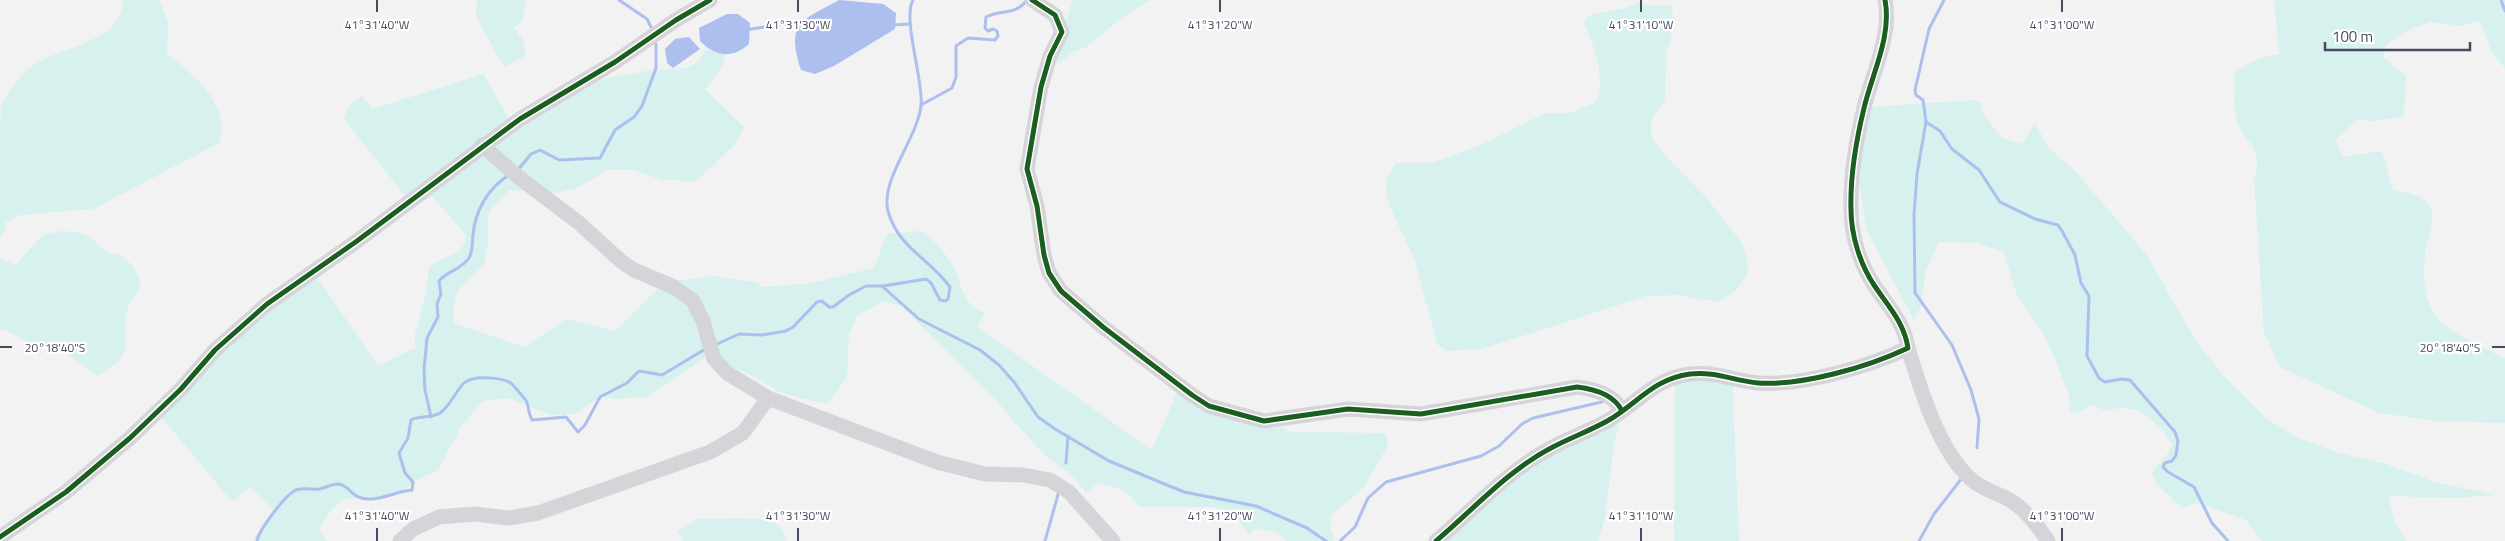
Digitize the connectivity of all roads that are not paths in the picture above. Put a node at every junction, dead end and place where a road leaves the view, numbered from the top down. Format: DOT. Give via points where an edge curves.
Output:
graph roads {
  1 [pos="710,0"];
  2 [pos="1032,0"];
  3 [pos="1885,0"];
  4 [pos="482,145"];
  5 [pos="1908,348"];
  6 [pos="768,398"];
  7 [pos="1622,411"];
  8 [pos="0,537"];
  9 [pos="400,541"];
  10 [pos="1113,541"];
  11 [pos="1436,541"];
  12 [pos="2048,541"];
  1 -- 4 [label="street"];
  2 -- 7 [label="street" via="1055,15 1062,32 1050,56 1041,87 1027,169 1049,273 1061,290 1173,382 1210,406 1264,421 1348,409 1421,414 1446,412 1482,402 1577,386 1593,389 1613,399"];
  3 -- 5 [label="street" via="1884,29 1852,172 1851,212 1862,262 1873,284 1902,325"];
  4 -- 6 [label="street" via="579,222 628,266 674,287 693,301 703,321 714,359 727,373"];
  4 -- 8 [label="street" via="364,236 268,304 215,350 181,389 123,443 66,492"];
  5 -- 7 [label="street" via="1881,359 1792,382 1758,383 1713,374 1677,377 1657,384"];
  5 -- 12 [label="street" via="1926,407 1962,469 1981,487 2015,504 2027,514"];
  6 -- 9 [label="street" via="742,432 710,452 538,513 509,518 474,514 438,518 413,529"];
  6 -- 10 [label="street" via="936,462 985,474 1050,480 1069,492"];
  7 -- 11 [label="street" via="1610,420 1550,448 1495,487"];
}
